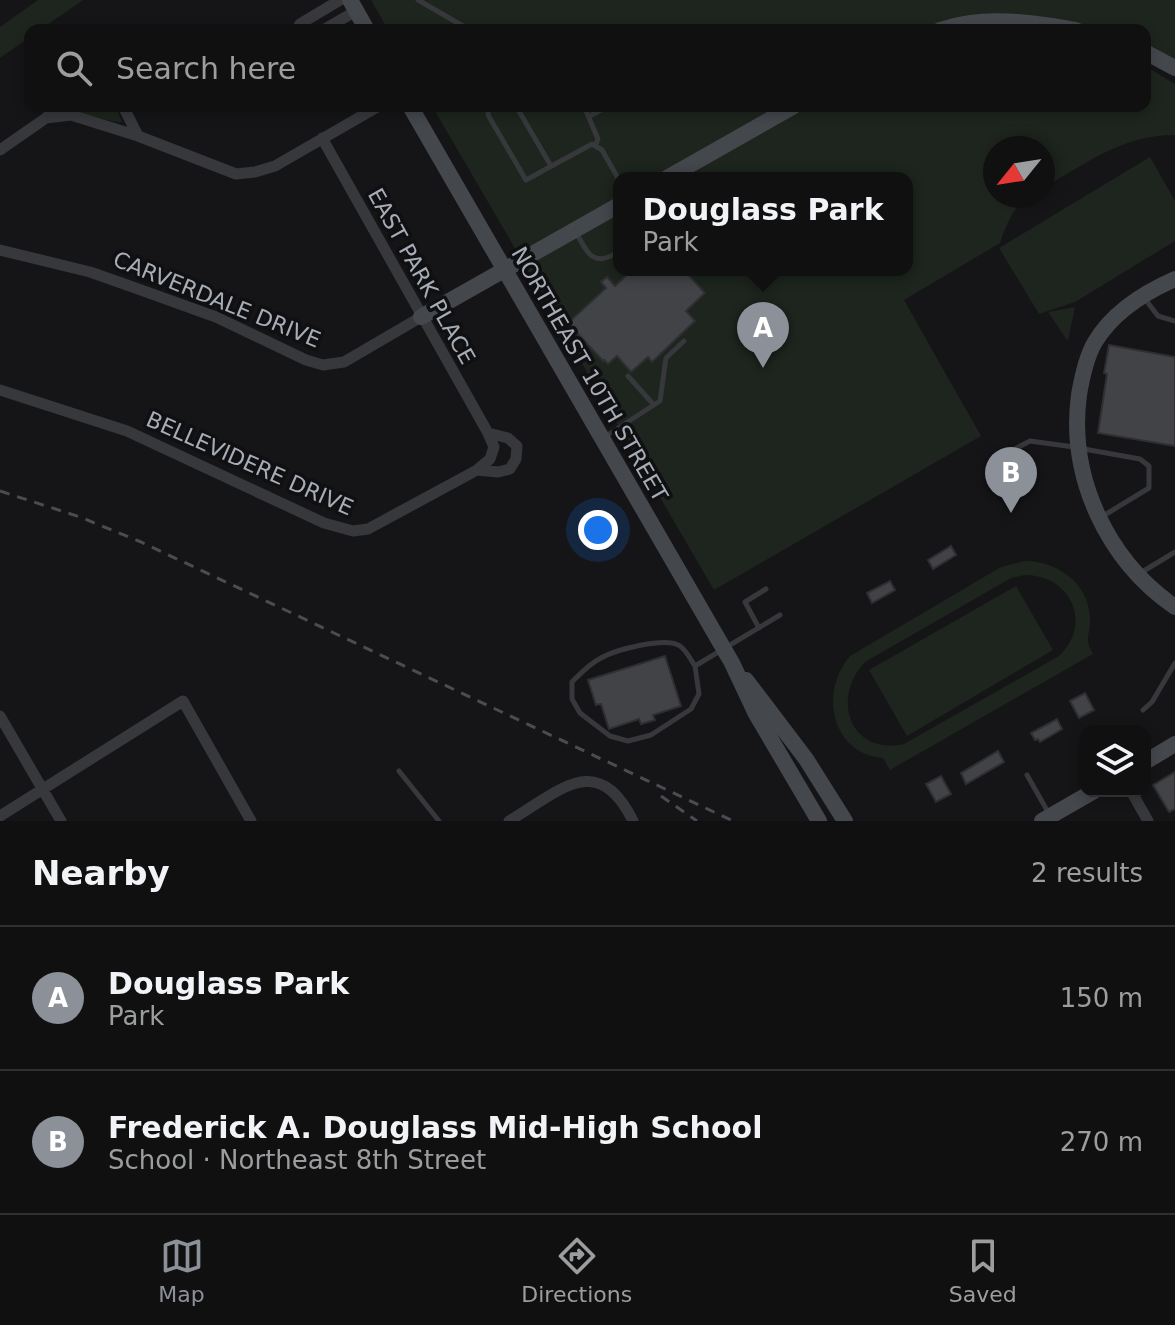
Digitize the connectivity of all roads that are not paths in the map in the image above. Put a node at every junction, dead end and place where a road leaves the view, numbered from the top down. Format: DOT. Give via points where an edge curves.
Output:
graph roads {
  1 [pos="340,0"];
  2 [pos="418,0"];
  3 [pos="353,5"];
  4 [pos="300,24"];
  5 [pos="330,24"];
  6 [pos="364,24"];
  7 [pos="460,24"];
  8 [pos="979,24"];
  9 [pos="1045,24"];
  10 [pos="1151,55"];
  11 [pos="1175,68"];
  12 [pos="52,112"];
  13 [pos="126,112"];
  14 [pos="368,112"];
  15 [pos="413,112"];
  16 [pos="488,112"];
  17 [pos="520,112"];
  18 [pos="588,112"];
  19 [pos="597,112"];
  20 [pos="783,112"];
  21 [pos="590,116"];
  22 [pos="46,118"];
  23 [pos="138,136"];
  24 [pos="322,138"];
  25 [pos="596,144"];
  26 [pos="0,150"];
  27 [pos="551,166"];
  28 [pos="614,172"];
  29 [pos="678,172"];
  30 [pos="613,208"];
  31 [pos="574,230"];
  32 [pos="0,250"];
  33 [pos="613,256"];
  34 [pos="504,270"];
  35 [pos="1175,279"];
  36 [pos="1143,295"];
  37 [pos="421,317"];
  38 [pos="1175,321"];
  39 [pos="684,341"];
  40 [pos="628,376"];
  41 [pos="0,390"];
  42 [pos="654,405"];
  43 [pos="488,433"];
  44 [pos="602,438"];
  45 [pos="1079,447"];
  46 [pos="516,459"];
  47 [pos="992,461"];
  48 [pos="477,470"];
  49 [pos="1098,518"];
  50 [pos="1175,552"];
  51 [pos="1137,574"];
  52 [pos="766,589"];
  53 [pos="1175,607"];
  54 [pos="780,615"];
  55 [pos="759,628"];
  56 [pos="728,656"];
  57 [pos="1175,663"];
  58 [pos="695,666"];
  59 [pos="1143,710"];
  60 [pos="0,716"];
  61 [pos="1175,744"];
  62 [pos="1151,758"];
  63 [pos="399,771"];
  64 [pos="1027,775"];
  65 [pos="43,790"];
  66 [pos="1083,797"];
  67 [pos="1134,797"];
  68 [pos="0,816"];
  69 [pos="1046,818"];
  70 [pos="61,821"];
  71 [pos="251,821"];
  72 [pos="439,821"];
  73 [pos="509,821"];
  74 [pos="633,821"];
  75 [pos="819,821"];
  76 [pos="845,821"];
  77 [pos="1148,821"];
  1 -- 4 [label="street"];
  2 -- 7 [label="lane"];
  3 -- 5 [label="street"];
  3 -- 6 [label="main road"];
  8 -- 9 [label="main road"];
  10 -- 11 [label="main road"];
  12 -- 22 [label="street"];
  13 -- 23 [label="street"];
  14 -- 24 [label="street"];
  15 -- 34 [label="main road, NORTHEAST 10TH STREET"];
  16 -- 27 [label="lane" via="526,180"];
  17 -- 27 [label="lane"];
  18 -- 21 [label="lane"];
  19 -- 21 [label="lane"];
  20 -- 29 [label="main road"];
  21 -- 25 [label="lane"];
  22 -- 23 [label="street" via="71,115"];
  22 -- 26 [label="street"];
  23 -- 24 [label="street" via="236,174 275,166"];
  24 -- 37 [label="street, EAST PARK PLACE"];
  25 -- 27 [label="lane"];
  25 -- 28 [label="lane"];
  30 -- 31 [label="main road, CARVERDALE DRIVE"];
  31 -- 33 [label="lane" via="595,258"];
  31 -- 34 [label="main road, CARVERDALE DRIVE"];
  32 -- 37 [label="street, CARVERDALE DRIVE" via="115,280 323,365 344,362"];
  34 -- 37 [label="main road, CARVERDALE DRIVE"];
  34 -- 44 [label="main road, NORTHEAST 10TH STREET"];
  35 -- 36 [label="main road"];
  36 -- 38 [label="lane" via="1158,316"];
  36 -- 45 [label="main road" via="1093,344 1079,395"];
  37 -- 43 [label="street, EAST PARK PLACE"];
  39 -- 42 [label="lane" via="666,358 660,401"];
  40 -- 42 [label="lane"];
  41 -- 48 [label="street, BELLEVIDERE DRIVE" via="127,431 324,523 353,531 381,524"];
  42 -- 44 [label="lane"];
  43 -- 46 [label="street, EAST PARK PLACE" via="517,446"];
  43 -- 48 [label="street" via="494,447"];
  44 -- 56 [label="main road, NORTHEAST 10TH STREET"];
  45 -- 47 [label="lane" via="1030,441"];
  45 -- 49 [label="main road"];
  45 -- 49 [label="lane" via="1140,459 1149,466 1149,488"];
  46 -- 48 [label="street, BELLEVIDERE DRIVE" via="510,469"];
  49 -- 51 [label="main road"];
  50 -- 51 [label="lane"];
  51 -- 53 [label="main road"];
  52 -- 55 [label="lane" via="745,602"];
  54 -- 55 [label="lane"];
  55 -- 56 [label="lane"];
  56 -- 58 [label="lane"];
  56 -- 75 [label="main road, NORTHEAST 10TH STREET"];
  56 -- 76 [label="main road, NORTHEAST 10TH STREET"];
  57 -- 59 [label="lane"];
  58 -- 58 [label="lane" via="699,694 691,709 651,735 628,741 610,736 580,713 572,699 572,682 583,670 631,647 667,642 680,646"];
  60 -- 65 [label="street"];
  61 -- 62 [label="main road"];
  63 -- 72 [label="lane"];
  64 -- 69 [label="lane"];
  65 -- 68 [label="street"];
  65 -- 70 [label="street"];
  65 -- 71 [label="street" via="183,701"];
  66 -- 69 [label="main road"];
  67 -- 77 [label="street"];
  73 -- 74 [label="street" via="584,780 598,781 617,796"];
}
